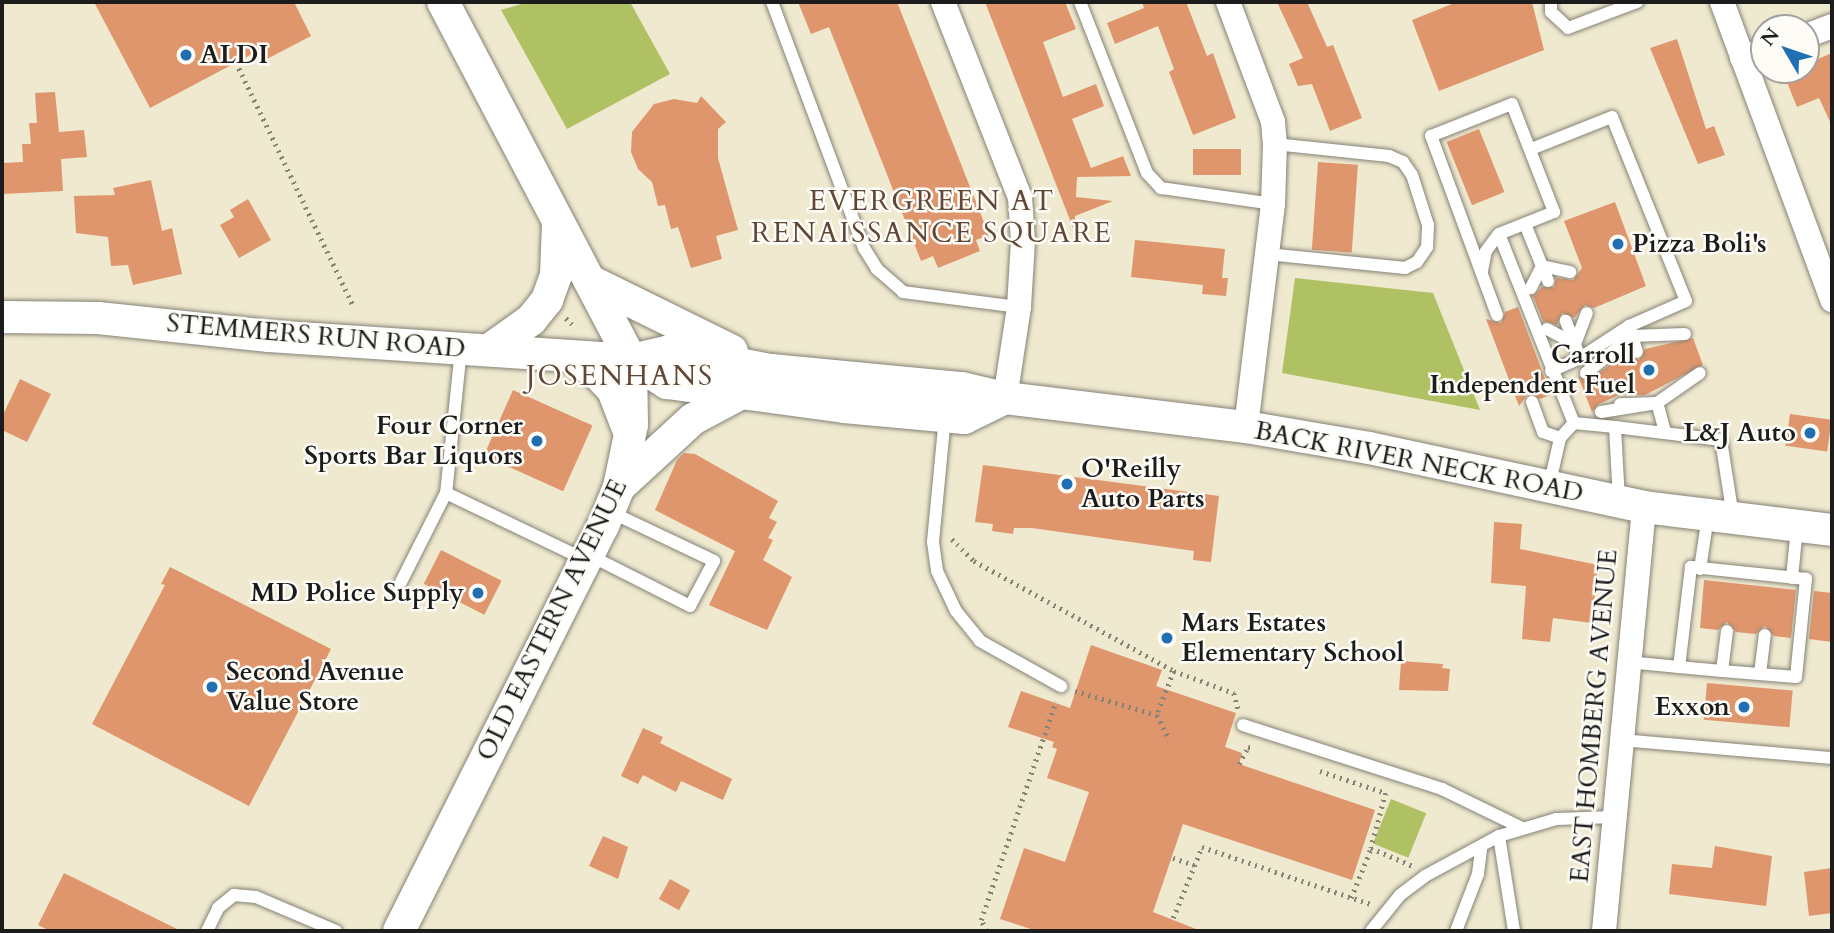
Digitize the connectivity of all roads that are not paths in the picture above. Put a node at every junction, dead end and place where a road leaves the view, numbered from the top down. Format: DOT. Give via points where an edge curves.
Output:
graph roads {
  1 [pos="443,2"];
  2 [pos="772,2"];
  3 [pos="943,2"];
  4 [pos="1080,2"];
  5 [pos="1228,2"];
  6 [pos="1551,2"];
  7 [pos="1637,2"];
  8 [pos="1722,2"];
  9 [pos="1750,49"];
  10 [pos="1763,84"];
  11 [pos="1275,144"];
  12 [pos="1531,149"];
  13 [pos="1273,205"];
  14 [pos="558,221"];
  15 [pos="1525,224"];
  16 [pos="1499,234"];
  17 [pos="1267,254"];
  18 [pos="1542,266"];
  19 [pos="1570,272"];
  20 [pos="1482,274"];
  21 [pos="590,281"];
  22 [pos="1548,281"];
  23 [pos="1531,288"];
  24 [pos="1832,300"];
  25 [pos="1019,307"];
  26 [pos="1587,313"];
  27 [pos="1497,315"];
  28 [pos="2,317"];
  29 [pos="1566,321"];
  30 [pos="1547,329"];
  31 [pos="1630,331"];
  32 [pos="1685,334"];
  33 [pos="1668,341"];
  34 [pos="1575,344"];
  35 [pos="475,349"];
  36 [pos="1637,352"];
  37 [pos="569,355"];
  38 [pos="1580,358"];
  39 [pos="631,360"];
  40 [pos="1605,365"];
  41 [pos="771,370"];
  42 [pos="1551,370"];
  43 [pos="1586,373"];
  44 [pos="1700,373"];
  45 [pos="1682,380"];
  46 [pos="738,395"];
  47 [pos="1005,398"];
  48 [pos="1654,398"];
  49 [pos="1532,402"];
  50 [pos="1620,404"];
  51 [pos="1601,412"];
  52 [pos="945,416"];
  53 [pos="1574,423"];
  54 [pos="1246,427"];
  55 [pos="1615,427"];
  56 [pos="1665,432"];
  57 [pos="1560,438"];
  58 [pos="630,441"];
  59 [pos="1549,488"];
  60 [pos="446,493"];
  61 [pos="614,499"];
  62 [pos="1631,505"];
  63 [pos="1721,518"];
  64 [pos="1797,527"];
  65 [pos="1832,530"];
  66 [pos="587,557"];
  67 [pos="1700,569"];
  68 [pos="1792,578"];
  69 [pos="401,582"];
  70 [pos="1727,631"];
  71 [pos="1765,635"];
  72 [pos="1628,662"];
  73 [pos="1679,667"];
  74 [pos="1722,671"];
  75 [pos="1760,674"];
  76 [pos="1060,687"];
  77 [pos="1243,725"];
  78 [pos="1621,740"];
  79 [pos="1832,758"];
  80 [pos="1615,817"];
  81 [pos="1520,827"];
  82 [pos="1499,836"];
  83 [pos="1481,849"];
  84 [pos="207,931"];
  85 [pos="336,931"];
  86 [pos="399,931"];
  87 [pos="1371,931"];
  88 [pos="1456,931"];
  89 [pos="1514,931"];
  90 [pos="1604,931"];
  1 -- 14 [label="street, OLD EASTERN AVENUE"];
  2 -- 25 [label="lane" via="864,248 877,269 902,292"];
  3 -- 25 [label="street" via="1020,197"];
  4 -- 13 [label="lane" via="1147,173 1161,188"];
  5 -- 11 [label="street" via="1273,121"];
  6 -- 7 [label="lane" via="1551,12 1567,27"];
  8 -- 9 [label="street"];
  10 -- 24 [label="street"];
  11 -- 13 [label="street"];
  11 -- 17 [label="lane" via="1389,156 1403,162 1412,175 1428,225 1427,247 1417,262 1405,268"];
  12 -- 15 [label="lane" via="1554,212"];
  12 -- 20 [label="lane" via="1513,104 1431,136"];
  12 -- 31 [label="lane" via="1612,117 1686,301"];
  13 -- 17 [label="street"];
  14 -- 21 [label="street, OLD EASTERN AVENUE"];
  14 -- 35 [label="street" via="556,275 547,300 531,320"];
  15 -- 16 [label="lane"];
  15 -- 18 [label="lane"];
  16 -- 20 [label="lane" via="1486,251"];
  16 -- 42 [label="lane"];
  17 -- 54 [label="street"];
  18 -- 19 [label="lane"];
  18 -- 22 [label="lane"];
  18 -- 23 [label="lane"];
  20 -- 27 [label="lane"];
  21 -- 39 [label="street, OLD EASTERN AVENUE"];
  21 -- 41 [label="street"];
  25 -- 47 [label="street"];
  26 -- 34 [label="lane"];
  28 -- 35 [label="street, STEMMERS RUN ROAD" via="97,318"];
  29 -- 34 [label="lane"];
  30 -- 34 [label="lane"];
  31 -- 32 [label="lane"];
  31 -- 33 [label="lane"];
  31 -- 36 [label="lane"];
  31 -- 38 [label="lane"];
  31 -- 40 [label="lane"];
  31 -- 43 [label="lane"];
  34 -- 38 [label="lane"];
  35 -- 37 [label="street, STEMMERS RUN ROAD"];
  35 -- 60 [label="lane"];
  37 -- 39 [label="street, STEMMERS RUN ROAD"];
  37 -- 58 [label="street" via="599,374 613,390"];
  38 -- 42 [label="lane"];
  39 -- 41 [label="street, BACK RIVER NECK ROAD" via="669,351"];
  39 -- 46 [label="street" via="667,383"];
  39 -- 58 [label="street, OLD EASTERN AVENUE"];
  41 -- 47 [label="street, BACK RIVER NECK ROAD" via="962,388"];
  42 -- 53 [label="lane"];
  44 -- 48 [label="lane"];
  45 -- 48 [label="lane"];
  46 -- 52 [label="street"];
  46 -- 61 [label="street" via="693,419"];
  47 -- 52 [label="street" via="964,418"];
  47 -- 54 [label="street, BACK RIVER NECK ROAD"];
  48 -- 50 [label="lane"];
  48 -- 51 [label="lane"];
  48 -- 56 [label="lane"];
  49 -- 57 [label="lane" via="1543,432"];
  52 -- 76 [label="lane" via="935,522 937,571 956,611 980,641"];
  53 -- 55 [label="lane"];
  53 -- 57 [label="lane"];
  54 -- 59 [label="street, BACK RIVER NECK ROAD" via="1369,448"];
  55 -- 56 [label="lane"];
  55 -- 62 [label="lane"];
  56 -- 63 [label="lane" via="1721,440"];
  57 -- 59 [label="lane"];
  58 -- 61 [label="street, OLD EASTERN AVENUE"];
  59 -- 62 [label="street, BACK RIVER NECK ROAD"];
  60 -- 66 [label="lane"];
  60 -- 69 [label="lane"];
  61 -- 66 [label="street, OLD EASTERN AVENUE"];
  61 -- 66 [label="lane" via="714,561 690,606"];
  62 -- 63 [label="street, BACK RIVER NECK ROAD"];
  62 -- 72 [label="street, EAST HOMBERG AVENUE"];
  63 -- 64 [label="street, BACK RIVER NECK ROAD"];
  63 -- 67 [label="lane"];
  64 -- 65 [label="street, BACK RIVER NECK ROAD"];
  64 -- 68 [label="lane"];
  66 -- 86 [label="street, OLD EASTERN AVENUE"];
  67 -- 68 [label="lane" via="1734,578"];
  67 -- 73 [label="lane" via="1691,567"];
  68 -- 75 [label="lane" via="1806,579 1796,677"];
  70 -- 74 [label="lane"];
  71 -- 75 [label="lane"];
  72 -- 73 [label="lane"];
  72 -- 78 [label="street, EAST HOMBERG AVENUE"];
  73 -- 74 [label="lane"];
  74 -- 75 [label="lane"];
  77 -- 81 [label="lane" via="1442,789"];
  78 -- 79 [label="lane"];
  78 -- 80 [label="street, EAST HOMBERG AVENUE"];
  80 -- 81 [label="lane" via="1556,819"];
  80 -- 90 [label="street, EAST HOMBERG AVENUE"];
  81 -- 82 [label="lane"];
  82 -- 83 [label="lane"];
  82 -- 89 [label="lane"];
  83 -- 87 [label="lane" via="1425,876"];
  83 -- 88 [label="lane" via="1478,874"];
  84 -- 85 [label="lane" via="218,908 234,895 256,897"];
}
